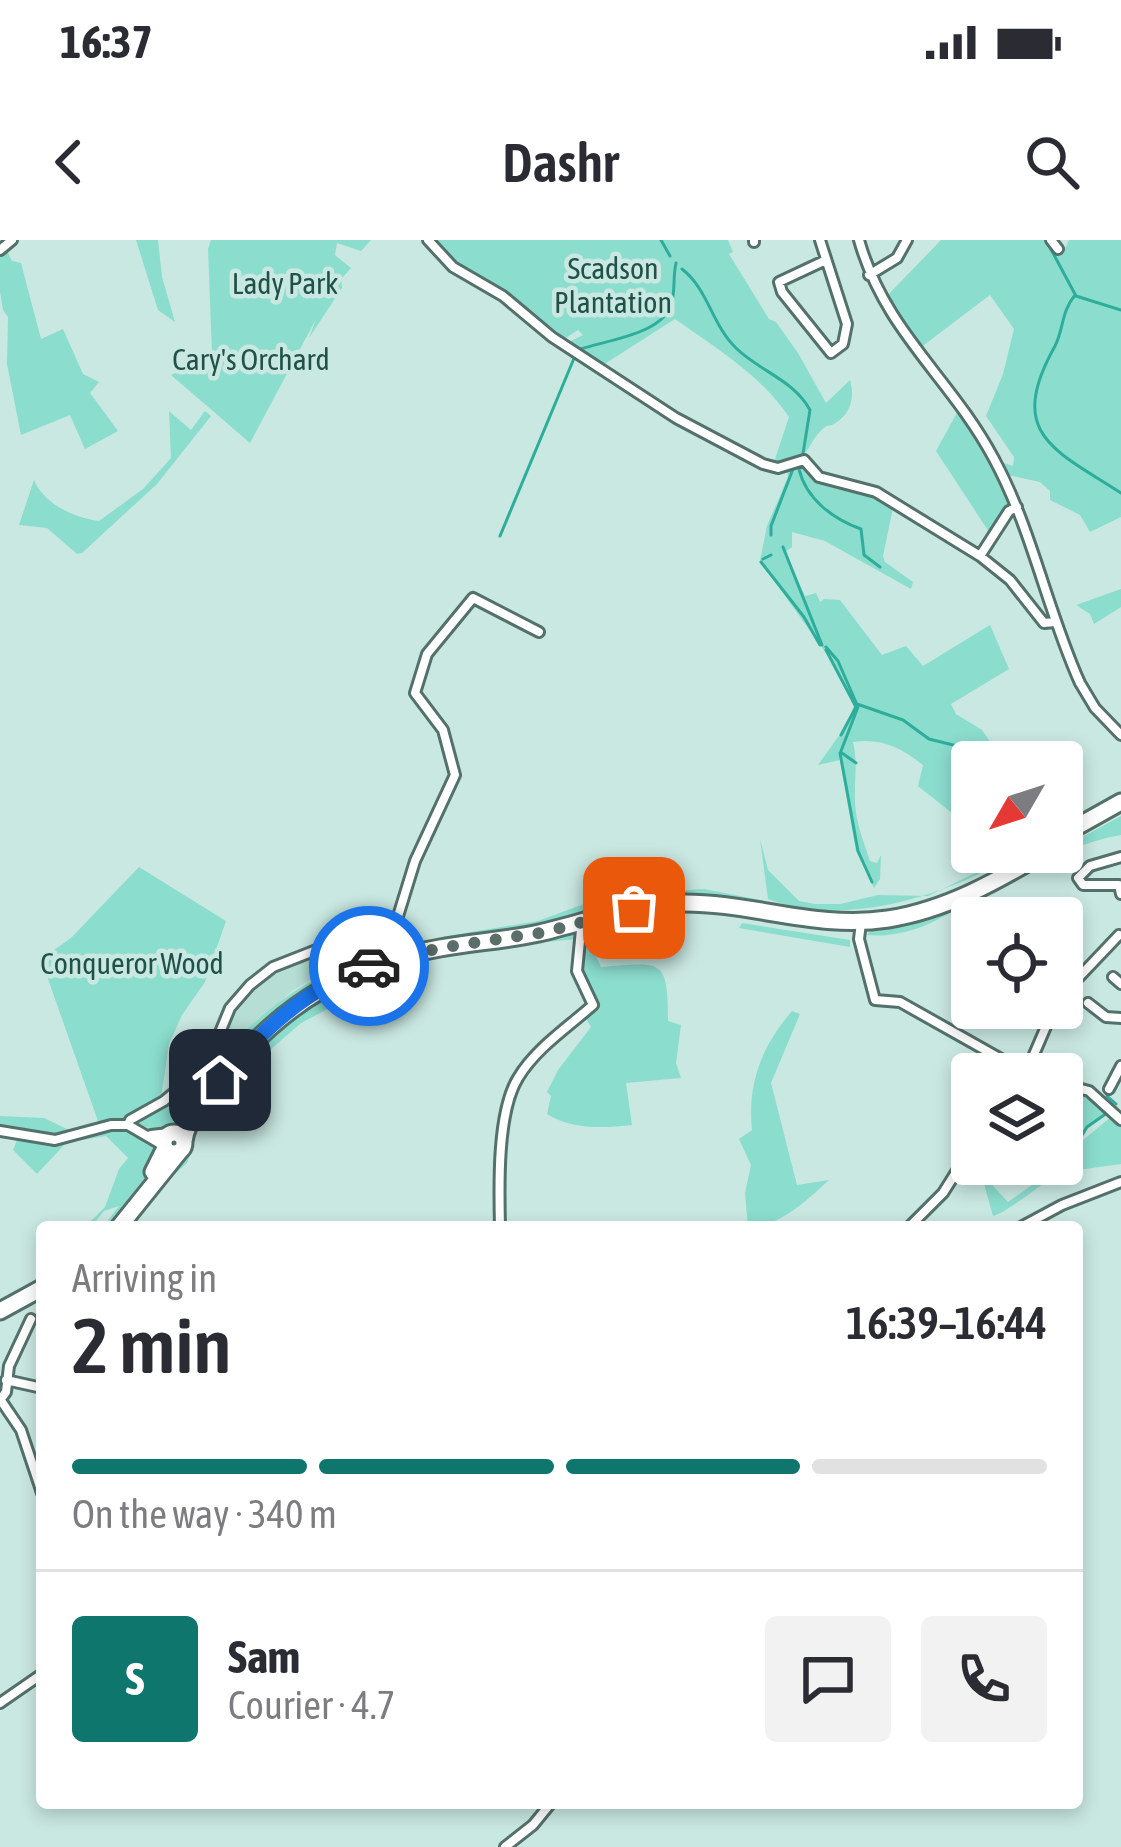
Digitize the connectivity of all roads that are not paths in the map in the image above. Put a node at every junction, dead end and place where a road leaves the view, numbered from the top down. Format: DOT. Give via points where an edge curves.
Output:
graph roads {
  1 [pos="12,240"];
  2 [pos="428,240"];
  3 [pos="820,240"];
  4 [pos="859,240"];
  5 [pos="907,240"];
  6 [pos="0,250"];
  7 [pos="826,260"];
  8 [pos="869,275"];
  9 [pos="1017,506"];
  10 [pos="980,556"];
  11 [pos="1055,622"];
  12 [pos="539,632"];
  13 [pos="1121,735"];
  14 [pos="1121,806"];
  15 [pos="1083,827"];
  16 [pos="1121,857"];
  17 [pos="992,873"];
  18 [pos="1006,873"];
  19 [pos="1120,888"];
  20 [pos="861,922"];
  21 [pos="576,927"];
  22 [pos="1120,935"];
  23 [pos="1111,944"];
  24 [pos="1083,973"];
  25 [pos="1088,1006"];
  26 [pos="1121,1018"];
  27 [pos="989,1053"];
  28 [pos="1121,1066"];
  29 [pos="1114,1086"];
  30 [pos="1083,1089"];
  31 [pos="1121,1120"];
  32 [pos="128,1125"];
  33 [pos="0,1131"];
  34 [pos="172,1142"];
  35 [pos="951,1180"];
  36 [pos="1121,1182"];
  37 [pos="118,1221"];
  38 [pos="500,1221"];
  39 [pos="915,1221"];
  40 [pos="1032,1221"];
  41 [pos="36,1295"];
  42 [pos="0,1315"];
  43 [pos="31,1319"];
  44 [pos="6,1380"];
  45 [pos="36,1387"];
  46 [pos="0,1400"];
  47 [pos="36,1474"];
  48 [pos="36,1678"];
  49 [pos="0,1703"];
  50 [pos="546,1809"];
  51 [pos="505,1847"];
  1 -- 6 [label="street"];
  2 -- 10 [label="street" via="461,274 676,418 763,464 800,460 819,477 904,506"];
  3 -- 7 [label="street"];
  4 -- 8 [label="street"];
  5 -- 8 [label="street" via="897,258"];
  7 -- 7 [label="street" via="847,324 843,344 831,352 779,282"];
  8 -- 9 [label="street" via="976,428"];
  9 -- 10 [label="street"];
  9 -- 11 [label="street"];
  10 -- 11 [label="street" via="1044,623"];
  11 -- 13 [label="street" via="1085,694"];
  12 -- 32 [label="street" via="473,598 427,654 415,693 443,730 455,775 415,861 392,939 308,951 261,975 230,1008 191,1078"];
  14 -- 15 [label="highway"];
  16 -- 19 [label="street" via="1078,878"];
  17 -- 34 [label="highway" via="886,912 827,914 660,896 362,960 264,1020"];
  18 -- 20 [label="highway" via="947,904"];
  20 -- 21 [label="highway" via="688,903"];
  20 -- 27 [label="street" via="875,1000 900,1002"];
  21 -- 34 [label="highway" via="400,956 322,987 249,1046"];
  21 -- 38 [label="street" via="577,971 593,1005 531,1060 512,1091"];
  22 -- 23 [label="street"];
  22 -- 24 [label="street"];
  25 -- 26 [label="street"];
  28 -- 29 [label="street"];
  30 -- 31 [label="street"];
  32 -- 33 [label="street" via="55,1139"];
  32 -- 34 [label="street"];
  34 -- 37 [label="highway"];
  35 -- 39 [label="street"];
  36 -- 40 [label="street"];
  41 -- 42 [label="highway"];
  43 -- 44 [label="street"];
  44 -- 45 [label="street"];
  44 -- 46 [label="street"];
  46 -- 47 [label="street"];
  48 -- 49 [label="street"];
  50 -- 51 [label="street"];
}
